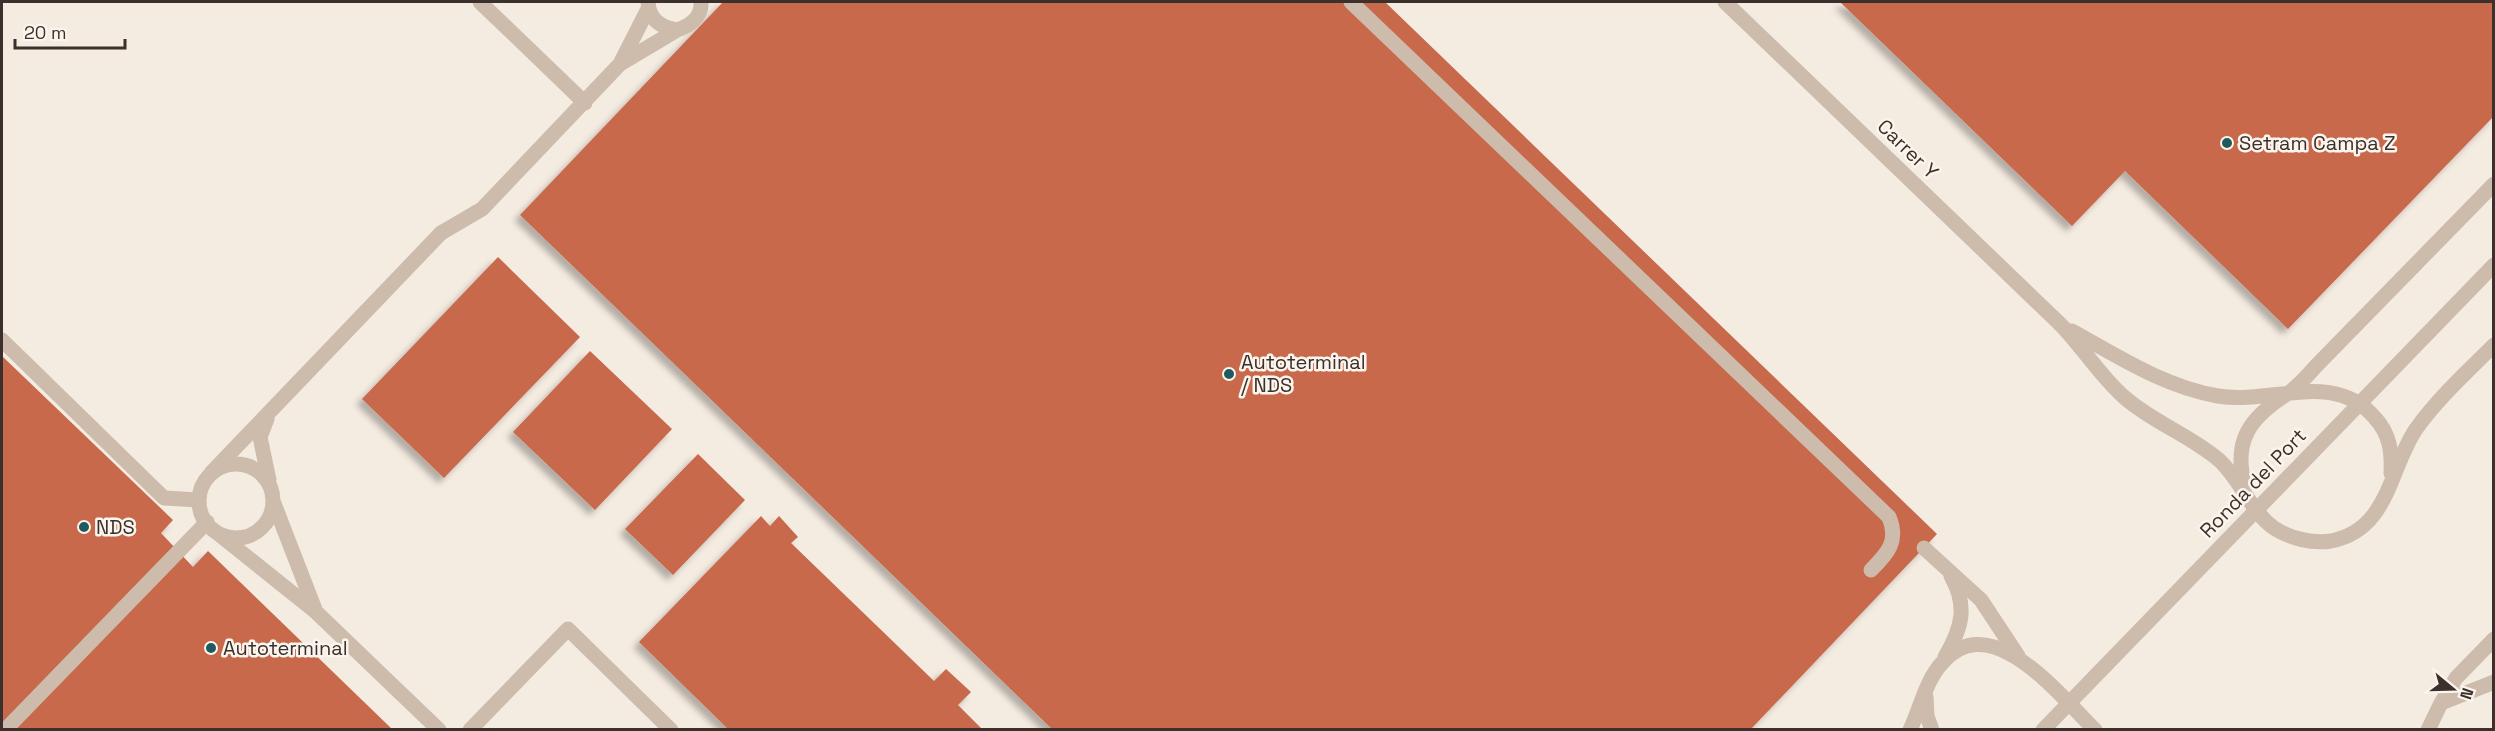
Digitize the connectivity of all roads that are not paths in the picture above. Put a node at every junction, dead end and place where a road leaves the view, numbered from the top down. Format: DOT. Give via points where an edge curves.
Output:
graph roads {
  1 [pos="480,2"];
  2 [pos="1352,2"];
  3 [pos="1725,2"];
  4 [pos="703,3"];
  5 [pos="648,5"];
  6 [pos="676,30"];
  7 [pos="620,64"];
  8 [pos="585,103"];
  9 [pos="2493,184"];
  10 [pos="2493,265"];
  11 [pos="2063,327"];
  12 [pos="2,340"];
  13 [pos="2493,345"];
  14 [pos="2288,394"];
  15 [pos="271,411"];
  16 [pos="211,473"];
  17 [pos="2390,488"];
  18 [pos="2247,494"];
  19 [pos="272,495"];
  20 [pos="200,500"];
  21 [pos="209,525"];
  22 [pos="1924,548"];
  23 [pos="1871,570"];
  24 [pos="1948,571"];
  25 [pos="316,612"];
  26 [pos="2493,639"];
  27 [pos="2019,657"];
  28 [pos="1942,663"];
  29 [pos="2493,682"];
  30 [pos="1926,694"];
  31 [pos="2441,703"];
  32 [pos="2431,727"];
  33 [pos="5,729"];
  34 [pos="439,729"];
  35 [pos="470,729"];
  36 [pos="671,729"];
  37 [pos="1910,729"];
  38 [pos="1932,729"];
  39 [pos="2043,729"];
  40 [pos="2095,729"];
  1 -- 8 [label="street"];
  2 -- 23 [label="street" via="1888,517 1894,528 1890,551"];
  3 -- 11 [label="street, Carrer Y"];
  4 -- 6 [label="street" via="693,22"];
  5 -- 6 [label="street" via="658,24"];
  5 -- 7 [label="street"];
  6 -- 7 [label="street"];
  7 -- 8 [label="street"];
  8 -- 15 [label="street" via="482,209 441,233"];
  9 -- 14 [label="street"];
  10 -- 39 [label="street, Ronda del Port, bridge"];
  11 -- 14 [label="street" via="2176,385 2219,396"];
  11 -- 18 [label="street" via="2123,396 2219,460"];
  12 -- 20 [label="street" via="164,498"];
  13 -- 17 [label="street" via="2426,417 2403,452"];
  14 -- 17 [label="street" via="2328,391 2346,395 2364,406 2384,427 2390,442"];
  14 -- 18 [label="street" via="2262,410 2244,438 2241,473"];
  15 -- 16 [label="street"];
  15 -- 19 [label="street" via="260,437"];
  16 -- 19 [label="street" via="227,465 245,465 256,469"];
  16 -- 20 [label="street" via="203,484"];
  17 -- 18 [label="street" via="2369,522 2331,541 2301,539 2274,528 2258,514"];
  19 -- 21 [label="street" via="271,513 256,532 233,538"];
  19 -- 25 [label="street"];
  20 -- 21 [label="street"];
  21 -- 25 [label="street"];
  21 -- 33 [label="street"];
  22 -- 24 [label="street"];
  24 -- 27 [label="street" via="1981,600"];
  24 -- 28 [label="street" via="1963,609 1961,628"];
  25 -- 34 [label="street"];
  26 -- 31 [label="street" via="2456,678"];
  27 -- 28 [label="street" via="2002,648 1968,645"];
  27 -- 40 [label="street"];
  28 -- 30 [label="street"];
  29 -- 31 [label="street"];
  30 -- 37 [label="street"];
  30 -- 38 [label="street"];
  31 -- 32 [label="street"];
  35 -- 36 [label="street" via="568,629"];
}
